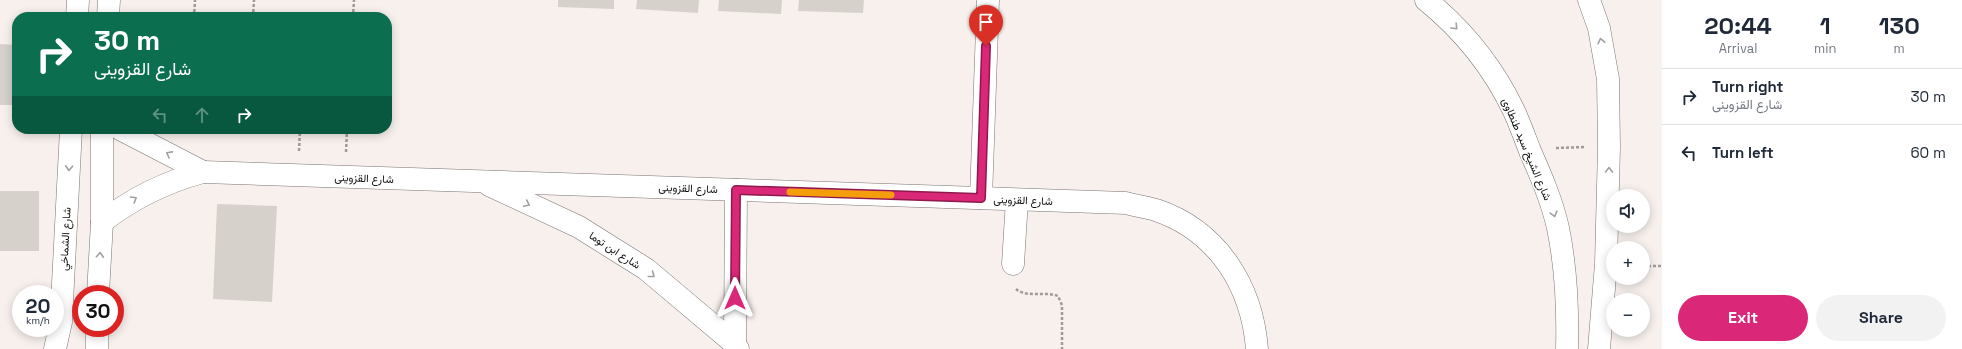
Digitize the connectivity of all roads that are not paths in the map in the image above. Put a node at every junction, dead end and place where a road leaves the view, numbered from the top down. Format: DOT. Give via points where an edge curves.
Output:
graph roads {
  1 [pos="78,0"];
  2 [pos="109,0"];
  3 [pos="988,0"];
  4 [pos="1426,0"];
  5 [pos="1588,0"];
  6 [pos="77,12"];
  7 [pos="108,12"];
  8 [pos="71,134"];
  9 [pos="102,134"];
  10 [pos="130,134"];
  11 [pos="203,172"];
  12 [pos="479,181"];
  13 [pos="736,190"];
  14 [pos="981,198"];
  15 [pos="1016,200"];
  16 [pos="102,222"];
  17 [pos="1013,264"];
  18 [pos="98,285"];
  19 [pos="97,337"];
  20 [pos="1567,340"];
  21 [pos="1599,341"];
  22 [pos="736,346"];
  23 [pos="54,349"];
  24 [pos="97,349"];
  25 [pos="1257,349"];
  1 -- 6 [label="street"];
  2 -- 7 [label="street"];
  3 -- 14 [label="street"];
  4 -- 20 [label="street, شارع الشيخ سيد طنطاوى, one-way" via="1470,43 1494,76 1514,111 1546,187 1558,228 1564,270"];
  21 -- 5 [label="street, one-way" via="1606,264 1608,79 1599,28"];
  8 -- 23 [label="street, شارع الشماخي, one-way" via="61,322"];
  9 -- 16 [label="street"];
  11 -- 10 [label="street, شارع القزوينى, one-way"];
  11 -- 12 [label="street, شارع القزوينى"];
  16 -- 11 [label="street, شارع القزوينى, one-way" via="120,208 160,186"];
  12 -- 13 [label="street, شارع القزوينى"];
  12 -- 22 [label="street, شارع ابن توما, one-way" via="579,227 646,270"];
  13 -- 14 [label="street, شارع القزوينى"];
  13 -- 22 [label="street, شارع ابن توما"];
  14 -- 15 [label="street, شارع القزوينى"];
  15 -- 17 [label="street"];
  15 -- 25 [label="street, شارع القزوينى" via="1126,203 1156,210 1184,223 1208,240 1233,270 1244,290 1254,318"];
  18 -- 16 [label="street, one-way"];
  19 -- 24 [label="street"];
  20 -- 21 [label="street"];
}
